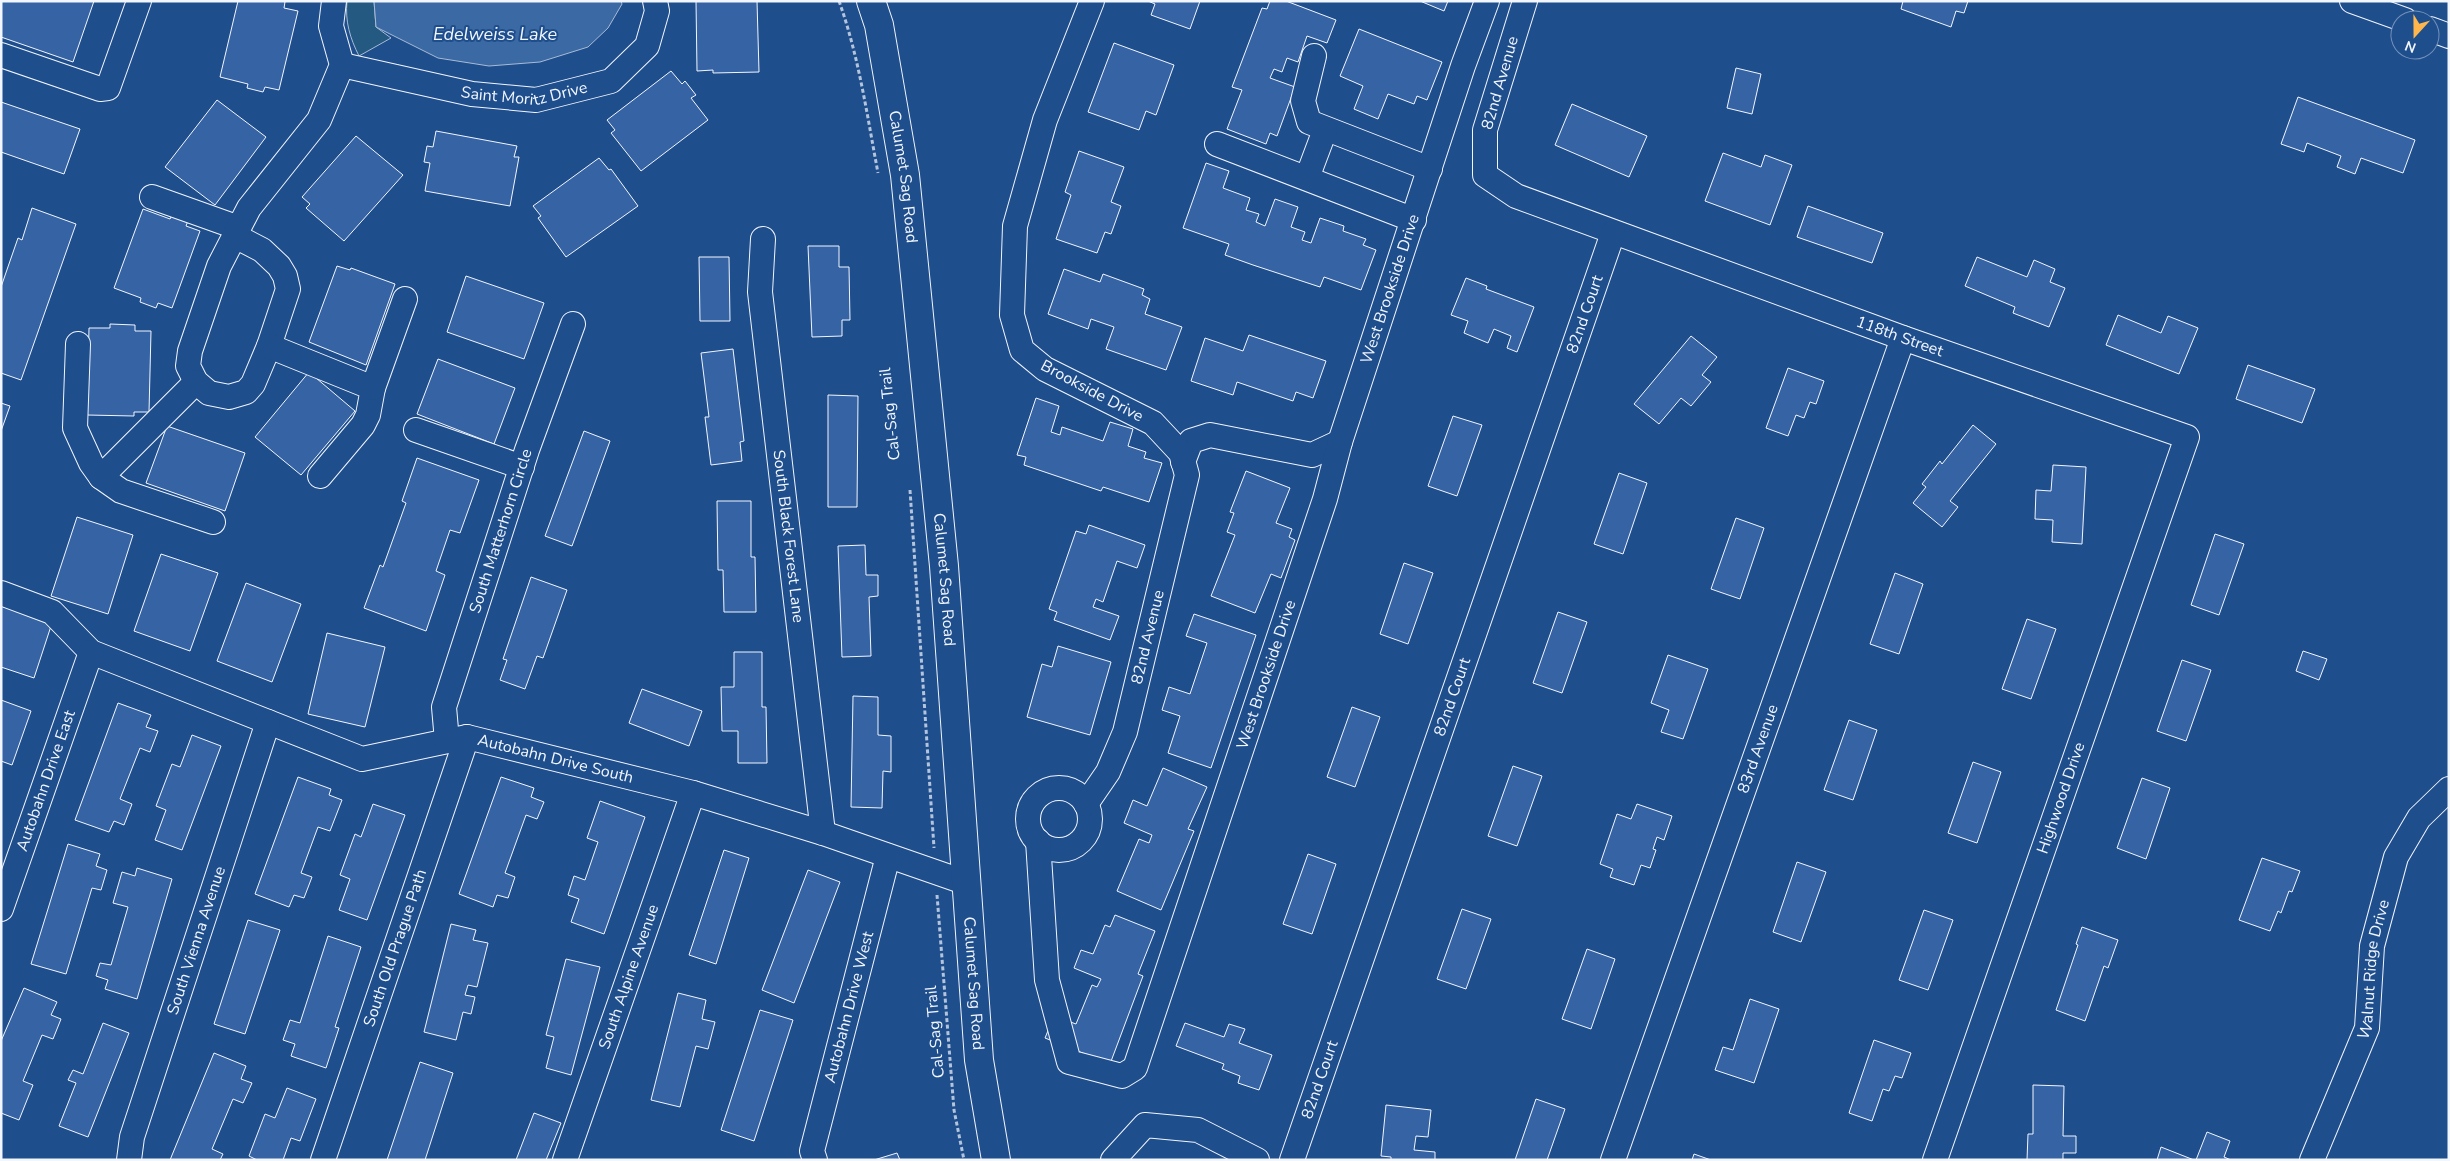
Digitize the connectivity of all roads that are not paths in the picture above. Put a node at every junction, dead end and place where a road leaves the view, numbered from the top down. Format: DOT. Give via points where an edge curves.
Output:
graph roads {
  1 [pos="139,1"];
  2 [pos="334,1"];
  3 [pos="655,1"];
  4 [pos="871,1"];
  5 [pos="1092,1"];
  6 [pos="1487,1"];
  7 [pos="1525,1"];
  8 [pos="2352,1"];
  9 [pos="2390,15"];
  10 [pos="1,55"];
  11 [pos="1314,56"];
  12 [pos="342,65"];
  13 [pos="1325,130"];
  14 [pos="1217,144"];
  15 [pos="1430,169"];
  16 [pos="1307,178"];
  17 [pos="152,197"];
  18 [pos="1414,220"];
  19 [pos="237,232"];
  20 [pos="1613,233"];
  21 [pos="763,239"];
  22 [pos="405,299"];
  23 [pos="573,324"];
  24 [pos="1903,338"];
  25 [pos="78,344"];
  26 [pos="269,346"];
  27 [pos="196,382"];
  28 [pos="373,388"];
  29 [pos="416,430"];
  30 [pos="2187,437"];
  31 [pos="1340,442"];
  32 [pos="1183,462"];
  33 [pos="522,467"];
  34 [pos="320,476"];
  35 [pos="101,478"];
  36 [pos="214,522"];
  37 [pos="1,593"];
  38 [pos="90,652"];
  39 [pos="268,722"];
  40 [pos="457,739"];
  41 [pos="2449,789"];
  42 [pos="693,793"];
  43 [pos="1086,804"];
  44 [pos="823,833"];
  45 [pos="1038,841"];
  46 [pos="888,856"];
  47 [pos="967,883"];
  48 [pos="1,909"];
  49 [pos="129,1160"];
  50 [pos="323,1160"];
  51 [pos="565,1160"];
  52 [pos="815,1160"];
  53 [pos="996,1160"];
  54 [pos="1113,1160"];
  55 [pos="1257,1160"];
  56 [pos="1292,1160"];
  57 [pos="1613,1160"];
  58 [pos="1935,1160"];
  59 [pos="2312,1160"];
  1 -- 10 [label="street" via="108,88 100,89"];
  2 -- 12 [label="street" via="331,26"];
  3 -- 12 [label="street, Saint Moritz Drive" via="657,11 647,46 611,81 536,100 472,94"];
  4 -- 47 [label="main road, Calumet Sag Road" via="879,25 905,175 944,566"];
  5 -- 32 [label="street, Brookside Drive" via="1045,120 1014,226 1012,315 1022,350 1044,369 1154,423 1181,453"];
  6 -- 15 [label="street, West Brookside Drive"];
  7 -- 20 [label="street, 82nd Avenue" via="1485,130 1486,175 1516,196"];
  8 -- 9 [label="street"];
  11 -- 13 [label="street" via="1303,101 1309,122"];
  12 -- 19 [label="street" via="319,120 256,196"];
  13 -- 15 [label="street"];
  13 -- 16 [label="street"];
  14 -- 16 [label="street"];
  15 -- 18 [label="street, West Brookside Drive"];
  16 -- 18 [label="street"];
  17 -- 19 [label="street"];
  18 -- 31 [label="street, West Brookside Drive"];
  19 -- 26 [label="street" via="262,250 285,276 288,289"];
  19 -- 27 [label="street" via="219,266 190,352 188,366"];
  20 -- 24 [label="street, 118th Street"];
  20 -- 56 [label="street, 82nd Court"];
  21 -- 44 [label="street, South Black Forest Lane" via="760,292"];
  22 -- 28 [label="street"];
  23 -- 33 [label="street, South Matterhorn Circle"];
  24 -- 30 [label="street, 118th Street"];
  24 -- 57 [label="street, 83rd Avenue"];
  25 -- 35 [label="street" via="75,428"];
  26 -- 27 [label="street" via="253,384 241,394 219,396 209,393"];
  26 -- 28 [label="street"];
  27 -- 35 [label="street"];
  28 -- 34 [label="street" via="363,425"];
  29 -- 33 [label="street"];
  30 -- 58 [label="street, Highwood Drive"];
  31 -- 32 [label="street" via="1312,455 1210,435 1191,440"];
  31 -- 45 [label="street, West Brookside Drive" via="1325,499 1136,1068 1122,1076 1069,1062 1047,980"];
  32 -- 43 [label="street, 82nd Avenue" via="1187,475 1125,732 1108,772"];
  33 -- 40 [label="street, South Matterhorn Circle" via="444,707"];
  35 -- 36 [label="street" via="122,491"];
  37 -- 38 [label="street" via="52,612"];
  38 -- 39 [label="street, Autobahn Drive South"];
  38 -- 48 [label="street, Autobahn Drive East"];
  39 -- 40 [label="street, Autobahn Drive South" via="362,759"];
  39 -- 49 [label="street, South Vienna Avenue" via="132,1137"];
  40 -- 42 [label="street, Autobahn Drive South"];
  40 -- 50 [label="street, South Old Prague Path"];
  41 -- 59 [label="street, Walnut Ridge Drive" via="2419,818 2396,858 2372,946 2367,1028"];
  42 -- 44 [label="street, Autobahn Drive South"];
  42 -- 51 [label="street, South Alpine Avenue"];
  43 -- 45 [label="street" via="1090,810 1090,825 1083,839 1061,851 1044,847"];
  43 -- 45 [label="street" via="1068,789 1054,788 1036,798 1028,821"];
  44 -- 46 [label="street, Autobahn Drive South"];
  46 -- 47 [label="street, Autobahn Drive South"];
  46 -- 52 [label="street, Autobahn Drive West" via="812,1151"];
  47 -- 53 [label="main road, Calumet Sag Road" via="979,1060"];
  54 -- 55 [label="street" via="1145,1125 1198,1130"];
}
